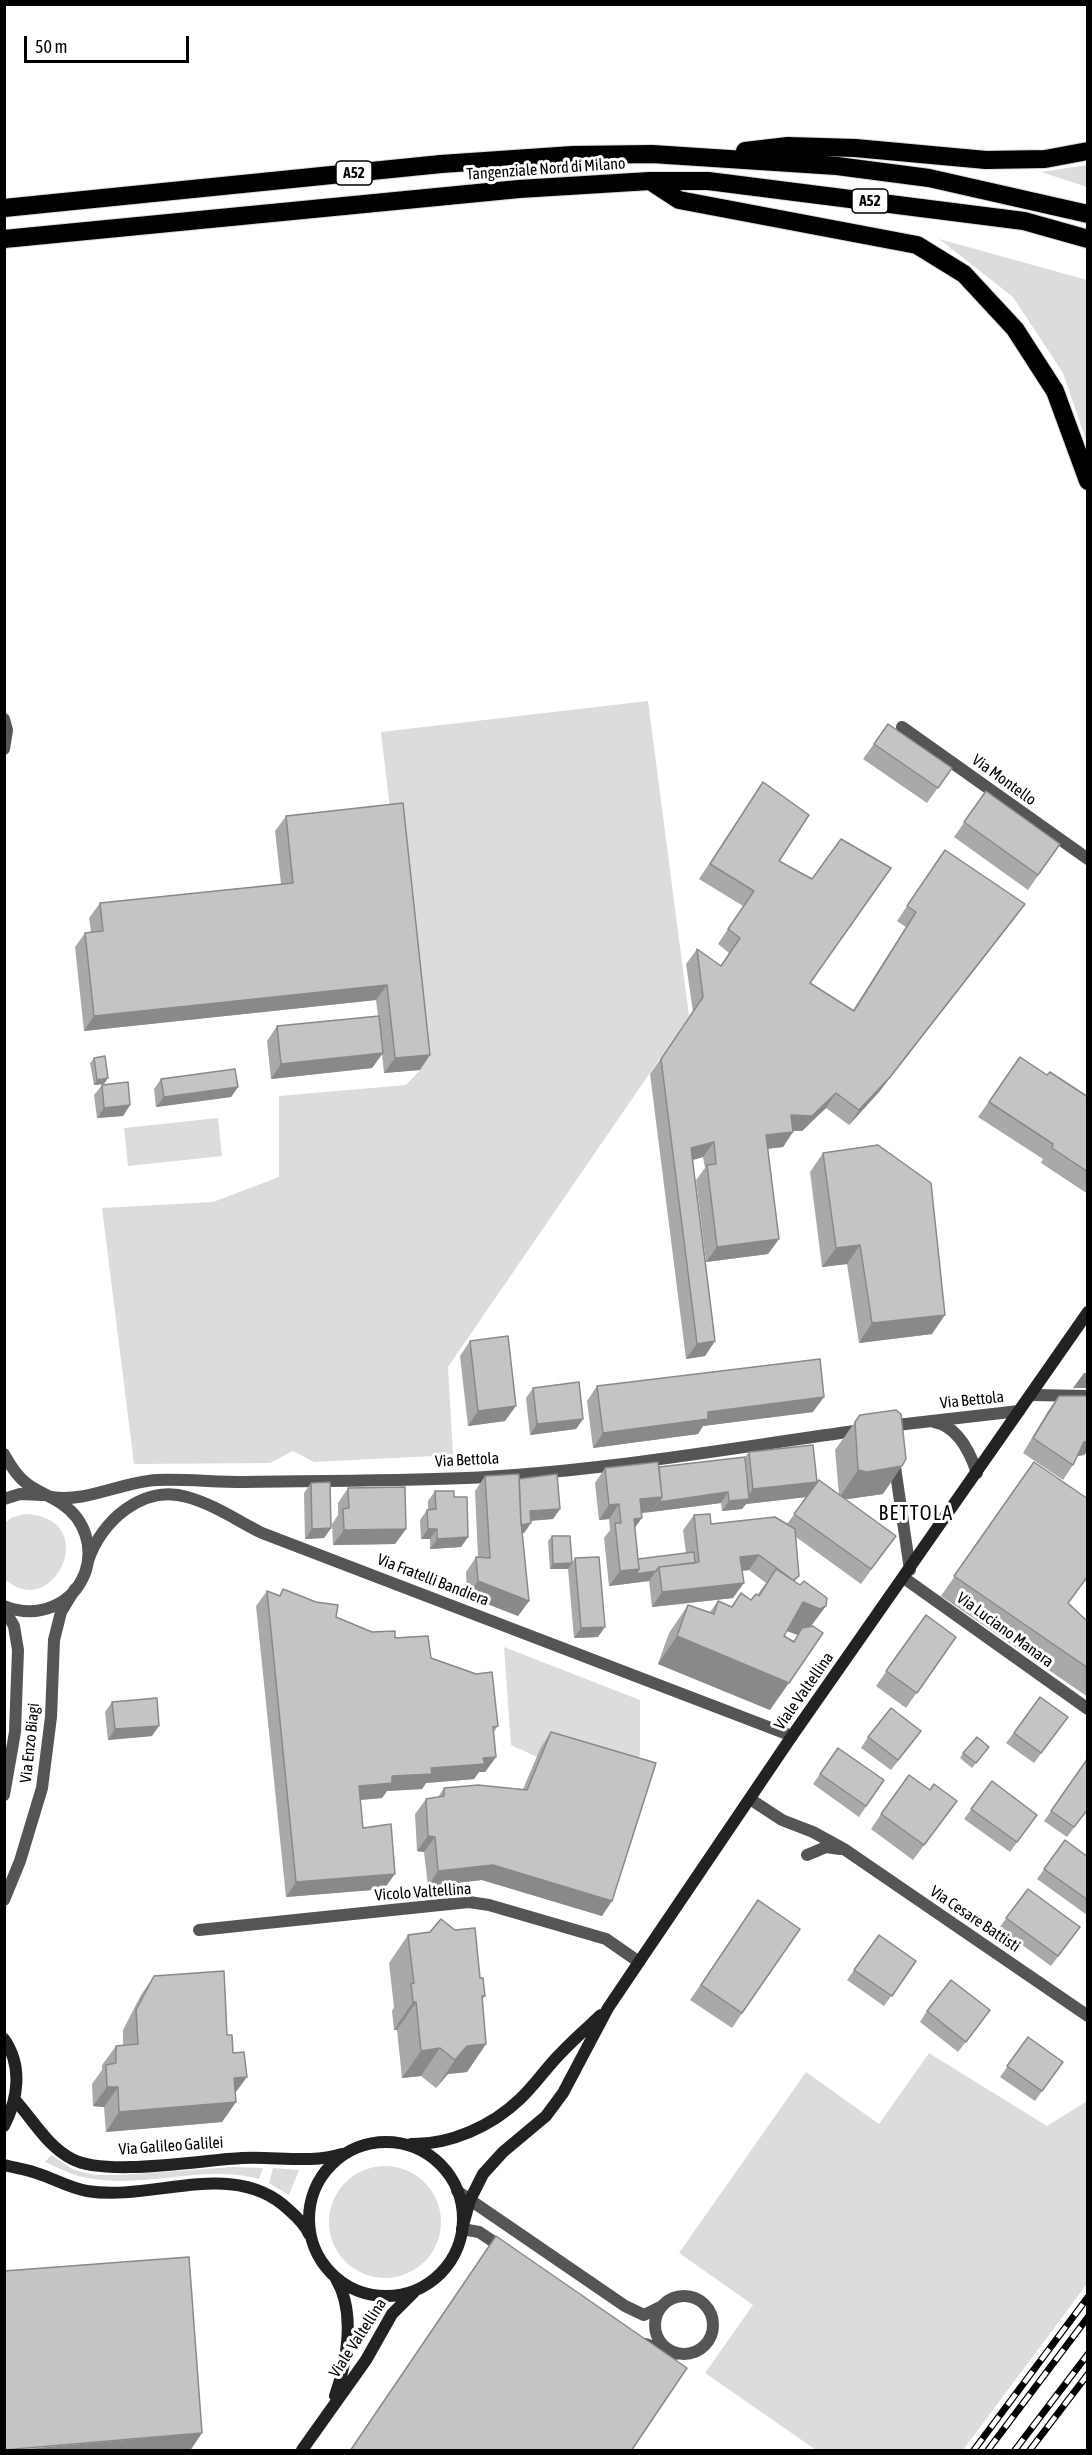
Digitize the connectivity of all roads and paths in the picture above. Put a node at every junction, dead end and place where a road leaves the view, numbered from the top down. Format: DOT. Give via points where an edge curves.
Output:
graph roads {
  1 [pos="1088,151"];
  2 [pos="705,157"];
  3 [pos="650,181"];
  4 [pos="4,208"];
  5 [pos="1088,214"];
  6 [pos="4,239"];
  7 [pos="1088,239"];
  8 [pos="1088,481"];
  9 [pos="4,719"];
  10 [pos="902,727"];
  11 [pos="4,748"];
  12 [pos="1088,859"];
  13 [pos="1088,1312"];
  14 [pos="1031,1395"];
  15 [pos="1088,1396"];
  16 [pos="1020,1411"];
  17 [pos="928,1421"];
  18 [pos="891,1438"];
  19 [pos="4,1454"];
  20 [pos="977,1473"];
  21 [pos="47,1496"];
  22 [pos="4,1499"];
  23 [pos="88,1562"];
  24 [pos="907,1574"];
  25 [pos="75,1589"];
  26 [pos="4,1607"];
  27 [pos="1088,1709"];
  28 [pos="792,1736"];
  29 [pos="4,1795"];
  30 [pos="750,1799"];
  31 [pos="844,1849"];
  32 [pos="807,1855"];
  33 [pos="4,1900"];
  34 [pos="199,1930"];
  35 [pos="639,1962"];
  36 [pos="608,2008"];
  37 [pos="1088,2016"];
  38 [pos="4,2039"];
  39 [pos="15,2100"];
  40 [pos="4,2126"];
  41 [pos="394,2143"];
  42 [pos="355,2149"];
  43 [pos="4,2165"];
  44 [pos="457,2191"];
  45 [pos="470,2200"];
  46 [pos="462,2229"];
  47 [pos="311,2239"];
  48 [pos="517,2257"];
  49 [pos="331,2273"];
  50 [pos="417,2289"];
  51 [pos="660,2307"];
  52 [pos="636,2338"];
  53 [pos="675,2354"];
  54 [pos="330,2408"];
  55 [pos="302,2451"];
  1 -- 2 [label="highway" via="1045,159 986,160 788,146"];
  2 -- 4 [label="highway, Tangenziale Nord di Milano / A52" via="573,155 463,163"];
  2 -- 5 [label="highway, Tangenziale Nord di Milano / A52" via="837,166 929,178"];
  3 -- 6 [label="highway, Tangenziale Nord di Milano / A52" via="519,189"];
  3 -- 7 [label="highway, Tangenziale Nord di Milano / A52" via="708,181 1024,221"];
  3 -- 8 [label="highway" via="679,200 917,245 964,274 1015,329 1055,391"];
  9 -- 11 [label="street"];
  10 -- 12 [label="street, Via Montello"];
  13 -- 14 [label="main road, Viale Valtellina"];
  14 -- 15 [label="street"];
  14 -- 16 [label="main road, Viale Valtellina"];
  16 -- 17 [label="street, Via Bettola"];
  16 -- 20 [label="main road, Viale Valtellina"];
  17 -- 18 [label="street, Via Bettola"];
  17 -- 20 [label="street, Via Bettola" via="954,1432 969,1452"];
  18 -- 21 [label="street, Via Bettola" via="467,1478 158,1480 78,1498"];
  18 -- 24 [label="street"];
  19 -- 21 [label="street" via="19,1478"];
  20 -- 24 [label="main road, Viale Valtellina"];
  21 -- 22 [label="street, Via Bettola" via="26,1494"];
  21 -- 23 [label="street" via="63,1504 80,1522 88,1545"];
  23 -- 25 [label="street, Via Fratelli Bandiera"];
  23 -- 28 [label="street, Via Fratelli Bandiera" via="99,1537 126,1509 150,1497 185,1496 262,1533"];
  24 -- 27 [label="street, Via Luciano Manara"];
  24 -- 28 [label="main road, Viale Valtellina"];
  25 -- 26 [label="street" via="61,1603 42,1610"];
  25 -- 33 [label="street, Via Enzo Biagi" via="61,1612 54,1640 51,1717 42,1788"];
  26 -- 29 [label="street, Via Enzo Biagi" via="14,1626 18,1650 15,1732"];
  28 -- 30 [label="main road, Viale Valtellina"];
  30 -- 31 [label="street, Via Cesare Battisti" via="782,1820"];
  30 -- 35 [label="main road, Viale Valtellina"];
  31 -- 32 [label="street" via="826,1847"];
  31 -- 37 [label="street, Via Cesare Battisti"];
  34 -- 35 [label="street, Vicolo Valtellina" via="469,1902 606,1939"];
  35 -- 36 [label="main road, Viale Valtellina"];
  36 -- 41 [label="main road, Viale Valtellina" via="519,2101 498,2116 440,2142"];
  36 -- 45 [label="main road, Viale Valtellina" via="558,2100 537,2125 496,2159"];
  38 -- 39 [label="main road" via="17,2073"];
  39 -- 40 [label="main road"];
  39 -- 42 [label="main road, Via Galileo Galilei" via="50,2145 74,2160 94,2164 130,2167 248,2157 322,2158"];
  41 -- 42 [label="main road"];
  41 -- 44 [label="main road" via="433,2158"];
  42 -- 47 [label="main road" via="334,2163 317,2184 309,2210"];
  43 -- 47 [label="main road" via="87,2192 215,2184 248,2186 280,2201 303,2224"];
  44 -- 45 [label="street"];
  44 -- 46 [label="main road"];
  45 -- 46 [label="main road, Viale Valtellina"];
  45 -- 51 [label="street" via="625,2306 644,2315"];
  46 -- 48 [label="street" via="479,2232"];
  46 -- 50 [label="main road" via="449,2264"];
  47 -- 49 [label="main road"];
  49 -- 50 [label="main road" via="370,2295 391,2296"];
  49 -- 54 [label="main road, Viale Valtellina" via="343,2295 347,2330 343,2372"];
  50 -- 54 [label="main road, Viale Valtellina" via="396,2309 366,2360"];
  51 -- 53 [label="street" via="655,2334"];
  51 -- 53 [label="street" via="675,2297 694,2298 708,2309 712,2319 713,2329 704,2347"];
  52 -- 53 [label="street"];
  54 -- 55 [label="main road, Viale Valtellina"];
}
